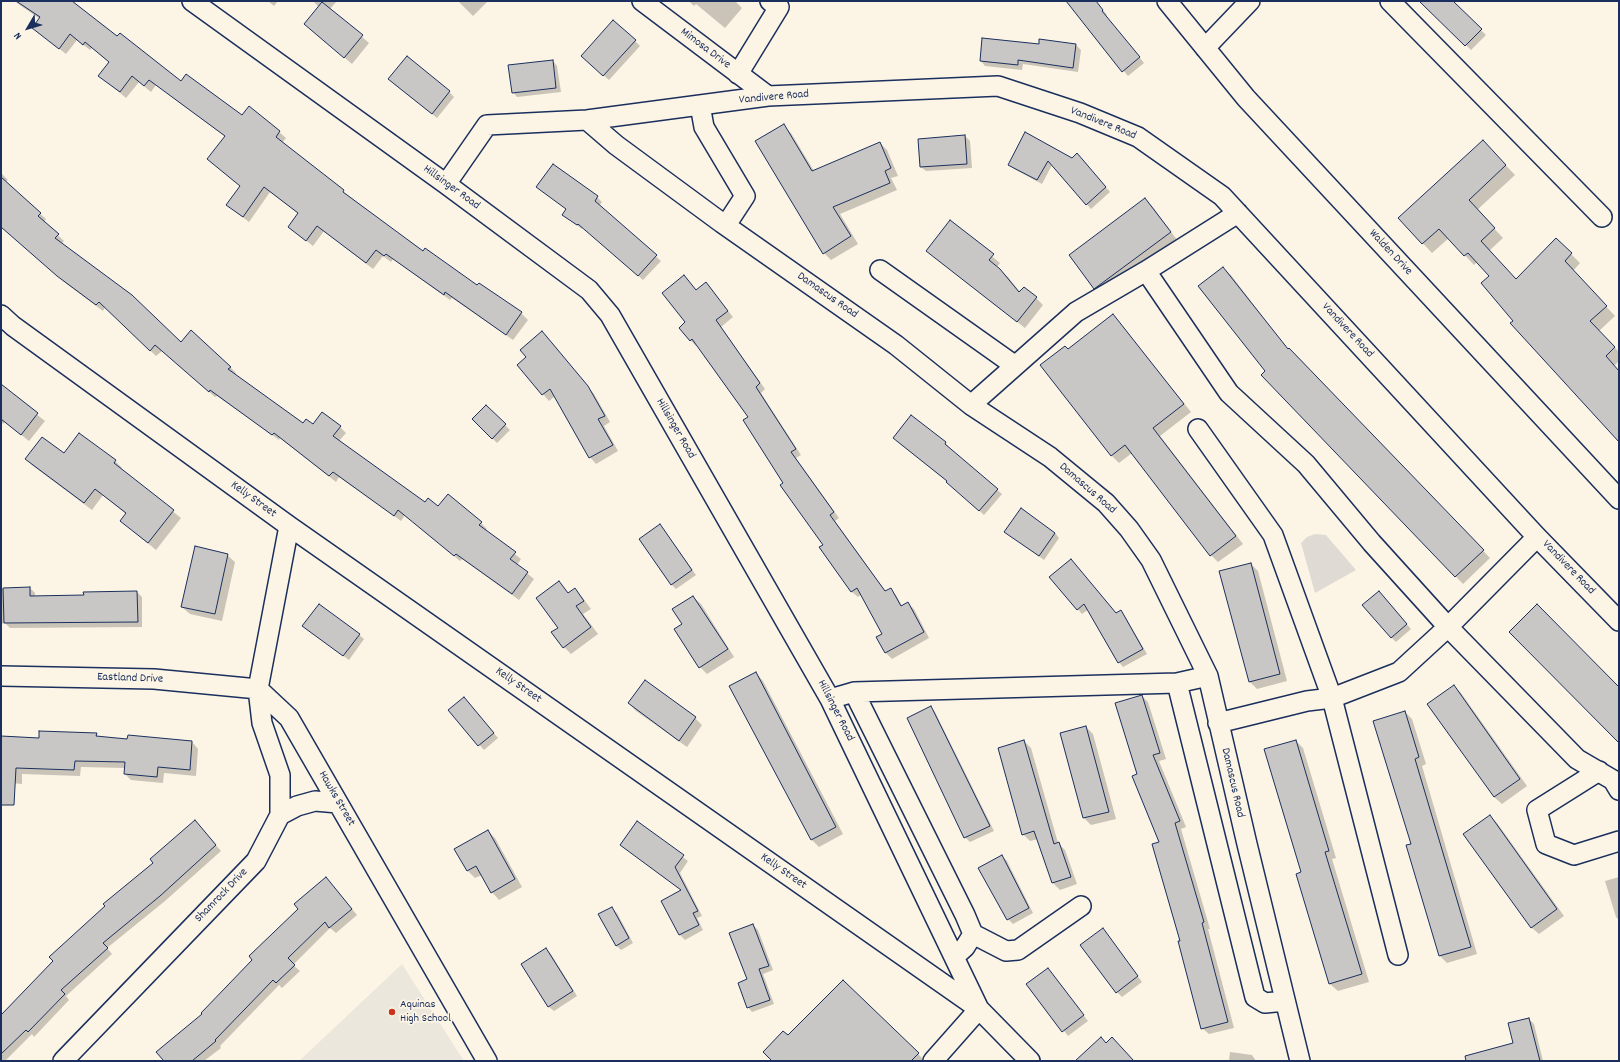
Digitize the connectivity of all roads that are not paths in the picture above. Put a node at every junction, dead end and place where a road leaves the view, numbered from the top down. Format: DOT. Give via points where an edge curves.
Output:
graph roads {
  1 [pos="192,1"];
  2 [pos="642,1"];
  3 [pos="770,1"];
  4 [pos="1167,1"];
  5 [pos="1250,1"];
  6 [pos="1390,1"];
  7 [pos="1205,48"];
  8 [pos="738,74"];
  9 [pos="768,96"];
  10 [pos="700,105"];
  11 [pos="587,120"];
  12 [pos="446,184"];
  13 [pos="1238,213"];
  14 [pos="1602,216"];
  15 [pos="726,225"];
  16 [pos="880,270"];
  17 [pos="1146,271"];
  18 [pos="1,315"];
  19 [pos="1014,365"];
  20 [pos="971,405"];
  21 [pos="1198,429"];
  22 [pos="1619,499"];
  23 [pos="289,526"];
  24 [pos="1537,537"];
  25 [pos="1619,621"];
  26 [pos="1448,628"];
  27 [pos="1,676"];
  28 [pos="1208,676"];
  29 [pos="1176,683"];
  30 [pos="258,689"];
  31 [pos="854,692"];
  32 [pos="1332,698"];
  33 [pos="830,699"];
  34 [pos="1218,722"];
  35 [pos="1599,771"];
  36 [pos="1619,790"];
  37 [pos="338,803"];
  38 [pos="280,815"];
  39 [pos="1619,841"];
  40 [pos="1247,844"];
  41 [pos="1218,849"];
  42 [pos="1081,906"];
  43 [pos="973,934"];
  44 [pos="1398,955"];
  45 [pos="954,957"];
  46 [pos="1285,1002"];
  47 [pos="979,1009"];
  48 [pos="63,1061"];
  49 [pos="488,1061"];
  50 [pos="933,1061"];
  51 [pos="1030,1061"];
  52 [pos="1300,1061"];
  1 -- 12 [label="street, Hillsinger Road"];
  2 -- 8 [label="street, Mimosa Drive"];
  3 -- 8 [label="street" via="779,7"];
  4 -- 7 [label="street, Walden Drive"];
  5 -- 7 [label="street"];
  6 -- 14 [label="street"];
  7 -- 22 [label="street, Walden Drive" via="1246,98"];
  8 -- 9 [label="street, Mimosa Drive"];
  9 -- 10 [label="street, Vandivere Road"];
  9 -- 13 [label="street, Vandivere Road" via="998,86 1080,113 1138,138 1222,196"];
  10 -- 11 [label="street, Vandivere Road"];
  10 -- 15 [label="street" via="704,127 745,196"];
  11 -- 12 [label="street, Vandivere Road" via="487,125"];
  11 -- 15 [label="street, Damascus Road" via="616,145"];
  12 -- 33 [label="street, Hillsinger Road" via="589,290 610,315"];
  13 -- 17 [label="street"];
  13 -- 24 [label="street, Vandivere Road"];
  15 -- 20 [label="street, Damascus Road" via="896,345"];
  16 -- 19 [label="street"];
  17 -- 19 [label="street" via="1076,312"];
  17 -- 26 [label="street" via="1229,393 1306,464"];
  18 -- 23 [label="street, Kelly Street"];
  19 -- 20 [label="street"];
  20 -- 28 [label="street, Damascus Road" via="1050,457 1106,503 1129,529 1151,560"];
  21 -- 32 [label="street" via="1273,535"];
  23 -- 30 [label="street"];
  23 -- 47 [label="street, Kelly Street"];
  24 -- 25 [label="street, Vandivere Road"];
  24 -- 26 [label="street"];
  26 -- 32 [label="street" via="1399,672"];
  26 -- 35 [label="street" via="1577,759"];
  27 -- 30 [label="street, Eastland Drive" via="154,679"];
  28 -- 29 [label="street"];
  28 -- 34 [label="street, Damascus Road"];
  29 -- 31 [label="street"];
  29 -- 41 [label="street"];
  30 -- 37 [label="street, Hawks Street" via="289,718"];
  30 -- 38 [label="street, Shamrock Drive" via="262,723 280,775"];
  31 -- 33 [label="street"];
  31 -- 43 [label="street"];
  32 -- 34 [label="street" via="1307,701"];
  32 -- 44 [label="street"];
  33 -- 45 [label="street, Hillsinger Road"];
  34 -- 40 [label="street, Damascus Road"];
  35 -- 36 [label="street" via="1613,780"];
  35 -- 39 [label="street" via="1537,810 1546,844 1574,855"];
  37 -- 38 [label="street" via="315,801 297,806"];
  37 -- 49 [label="street, Hawks Street"];
  38 -- 48 [label="street, Shamrock Drive" via="256,861"];
  40 -- 41 [label="street"];
  40 -- 46 [label="street, Damascus Road"];
  41 -- 46 [label="street" via="1255,998 1266,1003"];
  42 -- 43 [label="street" via="1018,950 1006,951"];
  43 -- 45 [label="street" via="965,947"];
  45 -- 47 [label="street, Hillsinger Road"];
  46 -- 52 [label="street, Damascus Road"];
  47 -- 50 [label="street"];
  47 -- 51 [label="street, Kelly Street"];
}
